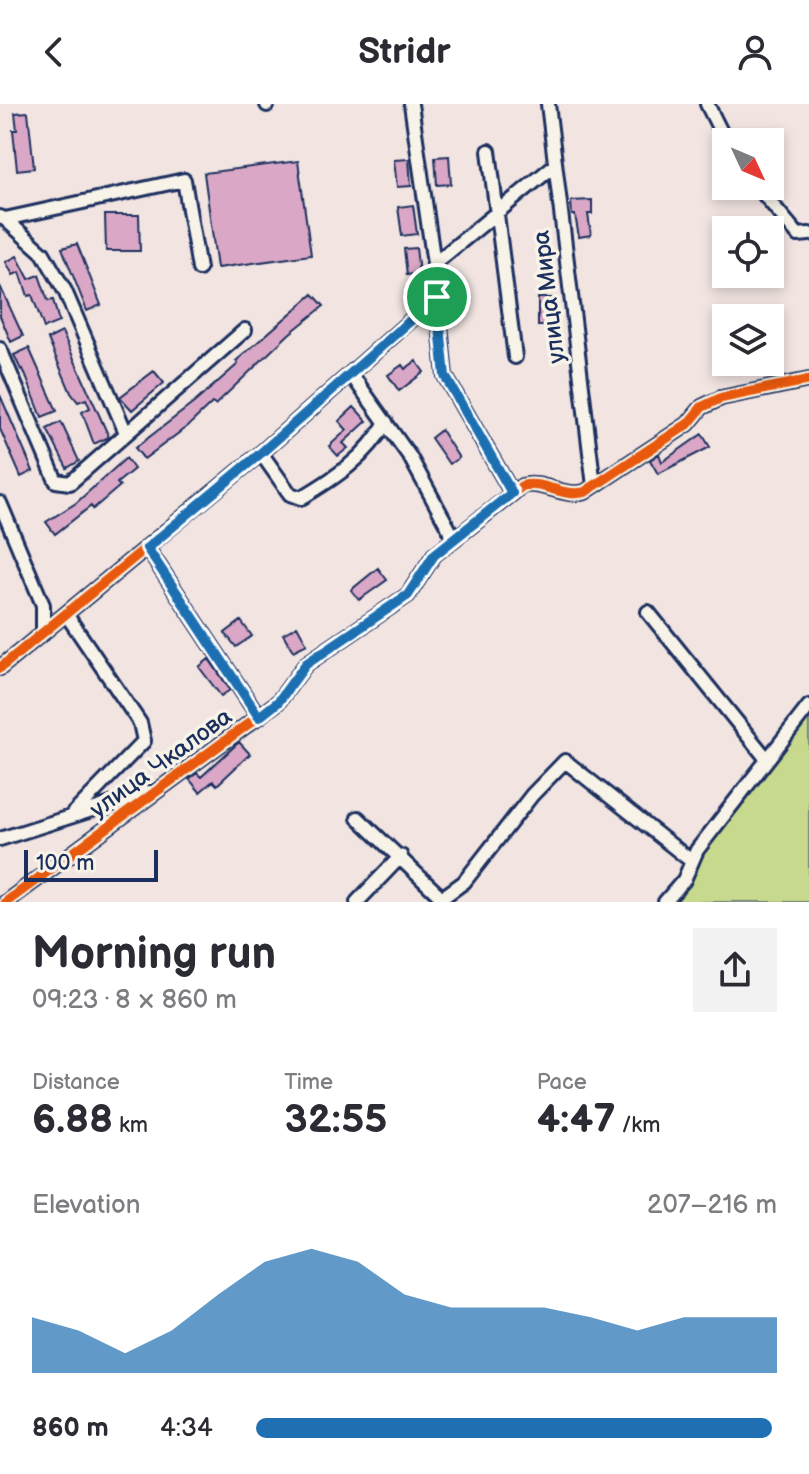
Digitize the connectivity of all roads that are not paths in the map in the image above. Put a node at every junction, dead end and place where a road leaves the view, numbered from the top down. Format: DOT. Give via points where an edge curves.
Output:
graph roads {
  1 [pos="411,104"];
  2 [pos="548,104"];
  3 [pos="707,104"];
  4 [pos="719,128"];
  5 [pos="489,151"];
  6 [pos="555,165"];
  7 [pos="769,200"];
  8 [pos="497,212"];
  9 [pos="2,218"];
  10 [pos="809,234"];
  11 [pos="434,264"];
  12 [pos="199,269"];
  13 [pos="437,297"];
  14 [pos="245,330"];
  15 [pos="0,349"];
  16 [pos="515,357"];
  17 [pos="351,374"];
  18 [pos="809,380"];
  19 [pos="386,422"];
  20 [pos="126,433"];
  21 [pos="261,453"];
  22 [pos="594,486"];
  23 [pos="512,493"];
  24 [pos="0,503"];
  25 [pos="454,538"];
  26 [pos="147,548"];
  27 [pos="648,612"];
  28 [pos="66,614"];
  29 [pos="43,634"];
  30 [pos="0,668"];
  31 [pos="809,706"];
  32 [pos="259,717"];
  33 [pos="766,758"];
  34 [pos="160,789"];
  35 [pos="70,817"];
  36 [pos="358,818"];
  37 [pos="0,839"];
  38 [pos="401,856"];
  39 [pos="690,860"];
  40 [pos="6,902"];
  41 [pos="357,902"];
  42 [pos="665,902"];
  1 -- 11 [label="street"];
  2 -- 6 [label="street, улица Мира"];
  3 -- 4 [label="street"];
  5 -- 8 [label="street"];
  6 -- 8 [label="street"];
  6 -- 22 [label="street, улица Мира"];
  7 -- 10 [label="street" via="798,235"];
  8 -- 11 [label="street"];
  8 -- 16 [label="street"];
  9 -- 12 [label="street" via="184,180"];
  9 -- 20 [label="street" via="43,253 65,291"];
  11 -- 13 [label="street"];
  13 -- 17 [label="street"];
  13 -- 23 [label="street" via="445,376"];
  14 -- 20 [label="street"];
  15 -- 20 [label="street" via="56,481 70,483"];
  17 -- 19 [label="street"];
  17 -- 21 [label="street"];
  18 -- 22 [label="street" via="721,398 702,407 688,424"];
  19 -- 21 [label="street" via="353,464 301,498 290,494"];
  19 -- 25 [label="street"];
  21 -- 26 [label="street"];
  22 -- 23 [label="street" via="571,495 532,483"];
  23 -- 25 [label="street, улица Чкалова"];
  24 -- 29 [label="street" via="43,605"];
  25 -- 32 [label="street, улица Чкалова" via="434,555 408,595 306,664 278,702"];
  26 -- 28 [label="street"];
  26 -- 32 [label="street"];
  27 -- 33 [label="street"];
  28 -- 29 [label="street"];
  28 -- 35 [label="street" via="140,723 144,741"];
  29 -- 30 [label="street"];
  31 -- 33 [label="street"];
  32 -- 34 [label="street, улица Чкалова"];
  33 -- 39 [label="street"];
  34 -- 35 [label="street"];
  34 -- 40 [label="street, улица Чкалова"];
  35 -- 37 [label="street"];
  36 -- 38 [label="street"];
  38 -- 39 [label="street" via="442,898 464,882 565,761"];
  38 -- 41 [label="street"];
  39 -- 42 [label="street" via="684,880"];
}
